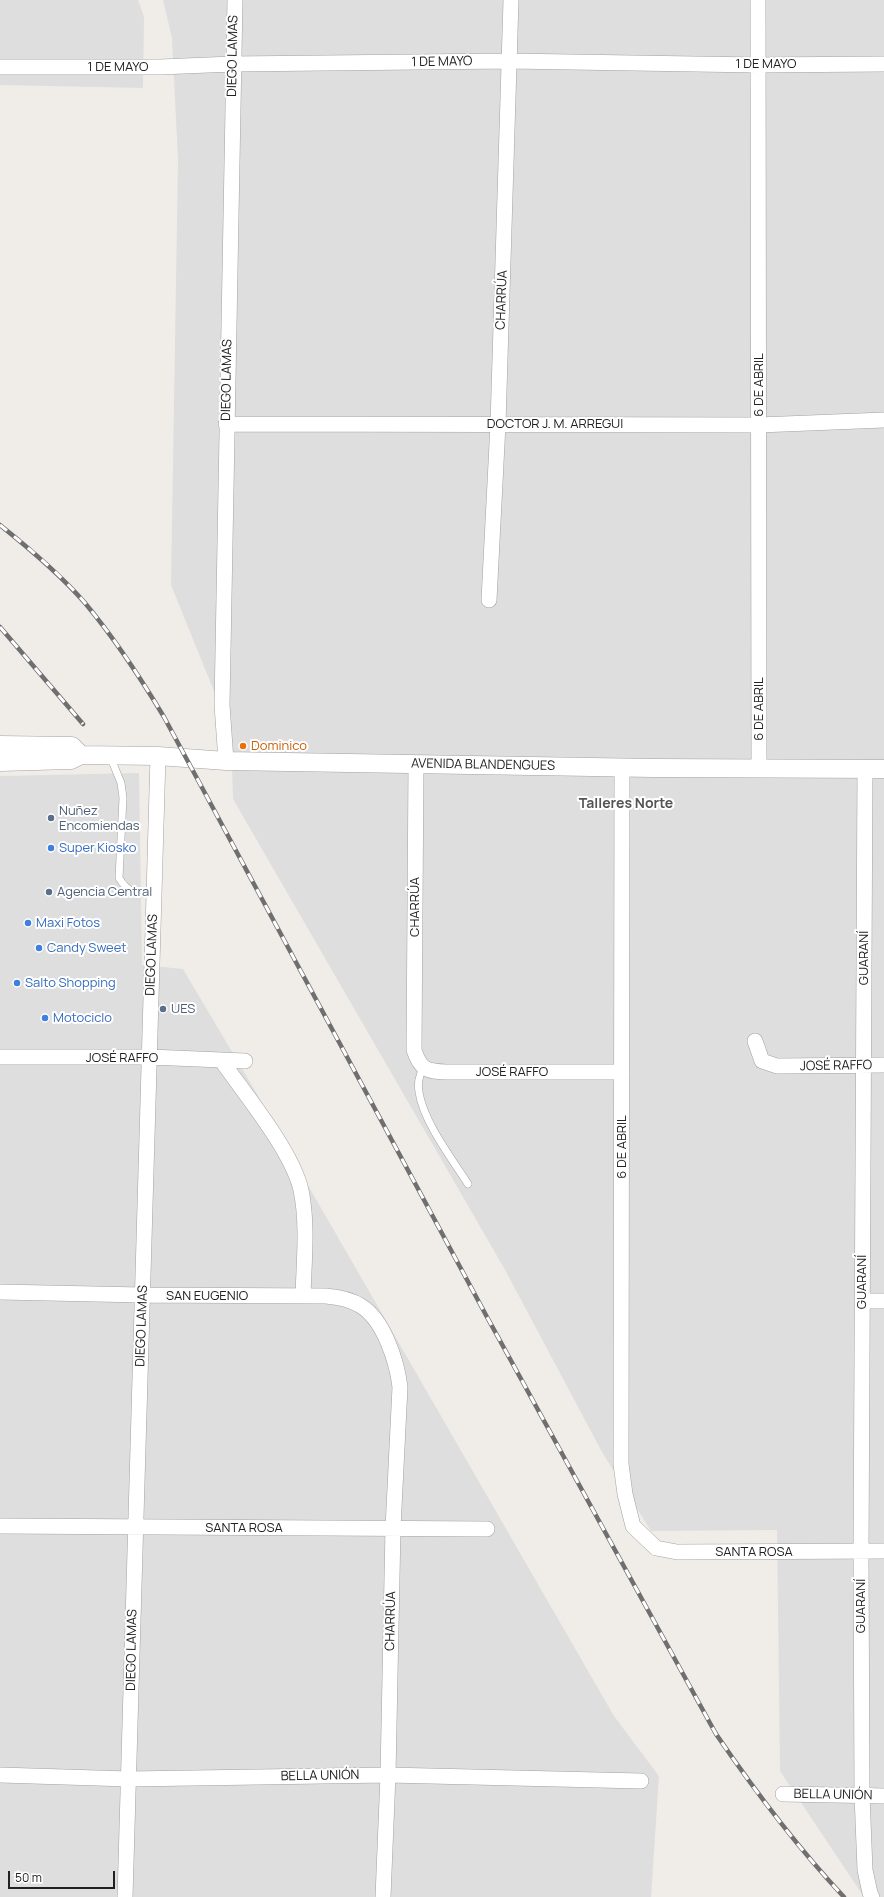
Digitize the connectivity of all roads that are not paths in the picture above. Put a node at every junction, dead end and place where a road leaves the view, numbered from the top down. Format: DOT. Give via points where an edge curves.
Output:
graph roads {
  1 [pos="235,0"];
  2 [pos="511,0"];
  3 [pos="758,0"];
  4 [pos="509,61"];
  5 [pos="233,64"];
  6 [pos="884,64"];
  7 [pos="757,65"];
  8 [pos="0,67"];
  9 [pos="884,420"];
  10 [pos="226,424"];
  11 [pos="498,424"];
  12 [pos="759,425"];
  13 [pos="489,600"];
  14 [pos="0,745"];
  15 [pos="81,755"];
  16 [pos="110,755"];
  17 [pos="158,756"];
  18 [pos="226,761"];
  19 [pos="0,762"];
  20 [pos="416,764"];
  21 [pos="622,767"];
  22 [pos="759,769"];
  23 [pos="865,769"];
  24 [pos="884,769"];
  25 [pos="154,894"];
  26 [pos="755,1041"];
  27 [pos="150,1057"];
  28 [pos="0,1058"];
  29 [pos="221,1060"];
  30 [pos="245,1061"];
  31 [pos="864,1065"];
  32 [pos="884,1065"];
  33 [pos="423,1068"];
  34 [pos="622,1072"];
  35 [pos="468,1184"];
  36 [pos="0,1292"];
  37 [pos="142,1295"];
  38 [pos="303,1296"];
  39 [pos="862,1301"];
  40 [pos="884,1301"];
  41 [pos="390,1347"];
  42 [pos="0,1526"];
  43 [pos="633,1526"];
  44 [pos="136,1527"];
  45 [pos="393,1528"];
  46 [pos="487,1529"];
  47 [pos="884,1551"];
  48 [pos="861,1552"];
  49 [pos="0,1775"];
  50 [pos="388,1776"];
  51 [pos="129,1779"];
  52 [pos="641,1781"];
  53 [pos="783,1794"];
  54 [pos="862,1795"];
  55 [pos="884,1796"];
  56 [pos="125,1897"];
  57 [pos="384,1897"];
  58 [pos="872,1897"];
  1 -- 5 [label="street, DIEGO LAMAS"];
  2 -- 4 [label="street, CHARRÚA"];
  3 -- 7 [label="street, 6 DE ABRIL"];
  4 -- 5 [label="street, 1 DE MAYO"];
  4 -- 7 [label="street, 1 DE MAYO"];
  4 -- 11 [label="street, CHARRÚA"];
  5 -- 8 [label="street, 1 DE MAYO" via="160,67"];
  5 -- 10 [label="street, DIEGO LAMAS"];
  6 -- 7 [label="street, 1 DE MAYO"];
  7 -- 12 [label="street, 6 DE ABRIL"];
  9 -- 12 [label="street, DOCTOR J. M. ARREGUI"];
  10 -- 11 [label="street, DOCTOR J. M. ARREGUI"];
  10 -- 18 [label="street, DIEGO LAMAS" via="222,705"];
  11 -- 12 [label="street, DOCTOR J. M. ARREGUI"];
  11 -- 13 [label="street, CHARRÚA"];
  12 -- 22 [label="street, 6 DE ABRIL"];
  14 -- 15 [label="street, AVENIDA BLANDENGUES" via="72,746"];
  15 -- 16 [label="street, AVENIDA BLANDENGUES"];
  15 -- 19 [label="street, AVENIDA BLANDENGUES" via="71,760"];
  16 -- 17 [label="street, AVENIDA BLANDENGUES"];
  16 -- 25 [label="lane" via="121,783 123,798 119,878 125,888 134,892"];
  17 -- 18 [label="street, AVENIDA BLANDENGUES"];
  17 -- 25 [label="street, DIEGO LAMAS"];
  18 -- 20 [label="street, AVENIDA BLANDENGUES"];
  20 -- 21 [label="street, AVENIDA BLANDENGUES"];
  20 -- 33 [label="street, CHARRÚA" via="414,1050"];
  21 -- 22 [label="street, AVENIDA BLANDENGUES"];
  21 -- 34 [label="street, 6 DE ABRIL"];
  22 -- 23 [label="street, AVENIDA BLANDENGUES"];
  23 -- 24 [label="street, AVENIDA BLANDENGUES"];
  23 -- 31 [label="street, GUARANÍ"];
  25 -- 27 [label="street, DIEGO LAMAS"];
  26 -- 31 [label="street, JOSÉ RAFFO" via="762,1061 777,1066"];
  27 -- 28 [label="street, JOSÉ RAFFO"];
  27 -- 29 [label="street, JOSÉ RAFFO"];
  27 -- 37 [label="street, DIEGO LAMAS"];
  29 -- 30 [label="street, JOSÉ RAFFO"];
  29 -- 38 [label="street" via="280,1144 300,1188 304,1217"];
  31 -- 32 [label="street, JOSÉ RAFFO"];
  31 -- 39 [label="street, GUARANÍ"];
  33 -- 34 [label="street, JOSÉ RAFFO" via="447,1072"];
  33 -- 35 [label="lane" via="418,1083 422,1102 434,1129"];
  34 -- 43 [label="street, 6 DE ABRIL" via="621,1464"];
  36 -- 37 [label="street, SAN EUGENIO"];
  37 -- 38 [label="street, SAN EUGENIO"];
  37 -- 44 [label="street, DIEGO LAMAS"];
  38 -- 41 [label="street, SAN EUGENIO" via="343,1298 362,1306 377,1322"];
  39 -- 40 [label="street"];
  39 -- 48 [label="street, GUARANÍ"];
  41 -- 45 [label="street, CHARRÚA" via="398,1367 400,1387"];
  42 -- 44 [label="street, SANTA ROSA"];
  43 -- 48 [label="street, SANTA ROSA" via="656,1548 677,1552"];
  44 -- 45 [label="street, SANTA ROSA"];
  44 -- 51 [label="street, DIEGO LAMAS"];
  45 -- 46 [label="street, SANTA ROSA"];
  45 -- 50 [label="street, CHARRÚA"];
  47 -- 48 [label="street, SANTA ROSA"];
  48 -- 54 [label="street, GUARANÍ"];
  49 -- 51 [label="street, BELLA UNIÓN"];
  50 -- 51 [label="street, BELLA UNIÓN"];
  50 -- 52 [label="street, BELLA UNIÓN"];
  50 -- 57 [label="street, CHARRÚA"];
  51 -- 56 [label="street, DIEGO LAMAS"];
  53 -- 54 [label="street, BELLA UNIÓN"];
  54 -- 55 [label="street, BELLA UNIÓN"];
  54 -- 58 [label="street, GUARANÍ" via="865,1870"];
}
